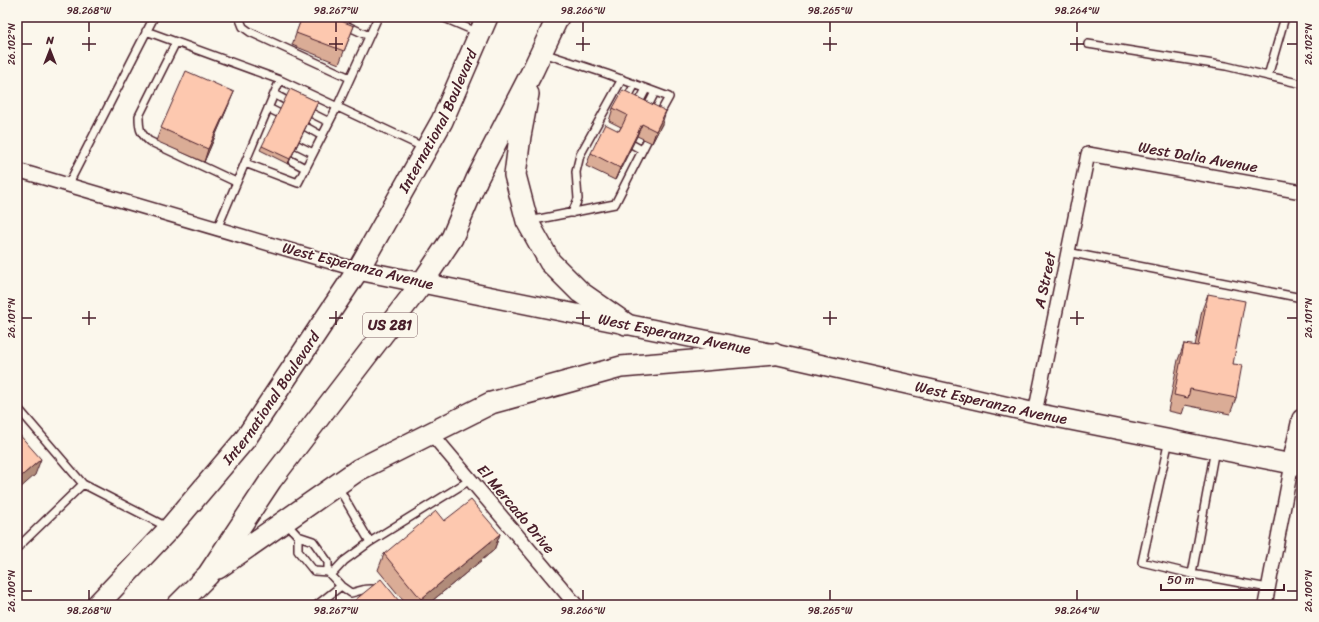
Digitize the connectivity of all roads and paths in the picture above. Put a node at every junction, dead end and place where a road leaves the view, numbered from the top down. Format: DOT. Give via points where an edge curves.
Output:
graph roads {
  1 [pos="154,17"];
  2 [pos="239,17"];
  3 [pos="328,17"];
  4 [pos="378,17"];
  5 [pos="442,17"];
  6 [pos="558,17"];
  7 [pos="1285,17"];
  8 [pos="1298,17"];
  9 [pos="1302,18"];
  10 [pos="483,25"];
  11 [pos="146,31"];
  12 [pos="369,36"];
  13 [pos="176,42"];
  14 [pos="1088,44"];
  15 [pos="537,61"];
  16 [pos="1268,76"];
  17 [pos="350,78"];
  18 [pos="622,79"];
  19 [pos="280,80"];
  20 [pos="635,84"];
  21 [pos="1302,84"];
  22 [pos="646,89"];
  23 [pos="654,92"];
  24 [pos="274,94"];
  25 [pos="285,100"];
  26 [pos="623,105"];
  27 [pos="337,107"];
  28 [pos="268,108"];
  29 [pos="635,110"];
  30 [pos="278,113"];
  31 [pos="313,114"];
  32 [pos="643,115"];
  33 [pos="656,121"];
  34 [pos="329,122"];
  35 [pos="306,127"];
  36 [pos="322,136"];
  37 [pos="647,141"];
  38 [pos="254,142"];
  39 [pos="297,145"];
  40 [pos="633,145"];
  41 [pos="263,146"];
  42 [pos="426,148"];
  43 [pos="642,150"];
  44 [pos="313,153"];
  45 [pos="1088,154"];
  46 [pos="290,160"];
  47 [pos="245,163"];
  48 [pos="305,168"];
  49 [pos="17,170"];
  50 [pos="236,182"];
  51 [pos="68,185"];
  52 [pos="1302,192"];
  53 [pos="572,213"];
  54 [pos="527,222"];
  55 [pos="217,229"];
  56 [pos="1067,252"];
  57 [pos="358,270"];
  58 [pos="422,283"];
  59 [pos="1302,298"];
  60 [pos="626,324"];
  61 [pos="774,354"];
  62 [pos="17,407"];
  63 [pos="1034,413"];
  64 [pos="1302,419"];
  65 [pos="431,433"];
  66 [pos="1169,440"];
  67 [pos="1215,449"];
  68 [pos="1297,465"];
  69 [pos="470,480"];
  70 [pos="83,484"];
  71 [pos="337,485"];
  72 [pos="169,528"];
  73 [pos="291,529"];
  74 [pos="370,542"];
  75 [pos="17,548"];
  76 [pos="330,574"];
  77 [pos="1192,574"];
  78 [pos="208,575"];
  79 [pos="341,586"];
  80 [pos="1268,588"];
  81 [pos="351,592"];
  82 [pos="383,593"];
  83 [pos="359,600"];
  84 [pos="97,605"];
  85 [pos="178,605"];
  86 [pos="317,605"];
  87 [pos="576,605"];
  88 [pos="1265,605"];
  1 -- 11 [label="lane"];
  2 -- 17 [label="lane" via="243,27 250,32"];
  3 -- 12 [label="lane"];
  4 -- 12 [label="lane"];
  5 -- 10 [label="lane"];
  6 -- 15 [label="main road, US 281"];
  7 -- 16 [label="lane"];
  8 -- 9 [label="lane"];
  10 -- 42 [label="main road, International Boulevard" via="442,121"];
  11 -- 13 [label="lane"];
  11 -- 51 [label="lane"];
  12 -- 17 [label="lane"];
  13 -- 19 [label="lane"];
  13 -- 50 [label="lane" via="139,116 142,135 149,141"];
  14 -- 16 [label="lane" via="1226,66"];
  15 -- 18 [label="lane"];
  15 -- 54 [label="main road" via="520,136 515,175"];
  15 -- 58 [label="main road, US 281" via="477,179 452,238"];
  16 -- 21 [label="lane"];
  17 -- 27 [label="lane"];
  18 -- 20 [label="lane"];
  18 -- 53 [label="lane" via="600,127 580,155 576,172 578,199"];
  19 -- 24 [label="lane"];
  19 -- 27 [label="lane"];
  20 -- 22 [label="lane"];
  20 -- 26 [label="lane"];
  22 -- 23 [label="lane"];
  22 -- 29 [label="lane"];
  23 -- 32 [label="lane"];
  23 -- 33 [label="lane" via="669,97"];
  24 -- 25 [label="lane"];
  24 -- 28 [label="lane"];
  27 -- 34 [label="lane"];
  27 -- 42 [label="lane"];
  28 -- 30 [label="lane"];
  28 -- 38 [label="lane" via="263,128"];
  31 -- 34 [label="lane"];
  34 -- 36 [label="lane"];
  35 -- 36 [label="lane"];
  36 -- 44 [label="lane"];
  37 -- 43 [label="lane"];
  38 -- 41 [label="lane"];
  38 -- 47 [label="lane"];
  39 -- 44 [label="lane"];
  40 -- 43 [label="lane"];
  42 -- 57 [label="main road, International Boulevard"];
  43 -- 53 [label="lane" via="614,204"];
  44 -- 48 [label="lane"];
  45 -- 52 [label="street, West Dalia Avenue"];
  45 -- 56 [label="street, A Street"];
  46 -- 48 [label="lane"];
  47 -- 48 [label="lane" via="298,183"];
  47 -- 50 [label="lane"];
  49 -- 51 [label="street, West Esperanza Avenue"];
  50 -- 55 [label="lane"];
  51 -- 55 [label="street, West Esperanza Avenue"];
  53 -- 54 [label="lane"];
  54 -- 60 [label="main road" via="550,262 580,292"];
  55 -- 57 [label="street, West Esperanza Avenue"];
  56 -- 59 [label="lane"];
  56 -- 63 [label="street, A Street"];
  57 -- 58 [label="street, West Esperanza Avenue"];
  57 -- 72 [label="main road, International Boulevard" via="246,438"];
  58 -- 60 [label="street, West Esperanza Avenue"];
  58 -- 78 [label="main road, US 281" via="271,480"];
  60 -- 61 [label="street, West Esperanza Avenue"];
  61 -- 63 [label="street, West Esperanza Avenue"];
  61 -- 65 [label="main road" via="621,366 491,403"];
  62 -- 70 [label="lane"];
  63 -- 66 [label="street, West Esperanza Avenue"];
  64 -- 68 [label="street"];
  65 -- 69 [label="street, El Mercado Drive"];
  65 -- 71 [label="main road" via="358,470"];
  66 -- 67 [label="street, West Esperanza Avenue"];
  66 -- 77 [label="lane" via="1142,562"];
  67 -- 68 [label="street, West Esperanza Avenue"];
  67 -- 77 [label="lane"];
  68 -- 80 [label="street"];
  69 -- 74 [label="lane"];
  69 -- 87 [label="street, El Mercado Drive"];
  70 -- 72 [label="lane"];
  70 -- 75 [label="lane"];
  71 -- 73 [label="main road"];
  71 -- 74 [label="lane"];
  72 -- 84 [label="main road, International Boulevard"];
  73 -- 76 [label="lane" via="313,541 328,562"];
  73 -- 76 [label="lane" via="298,551 314,572"];
  73 -- 78 [label="main road"];
  74 -- 76 [label="lane" via="344,560"];
  76 -- 79 [label="lane"];
  77 -- 80 [label="lane"];
  78 -- 85 [label="main road, US 281"];
  79 -- 81 [label="lane"];
  79 -- 86 [label="lane"];
  80 -- 88 [label="street"];
  81 -- 82 [label="lane" via="374,589"];
  81 -- 83 [label="lane"];
}
